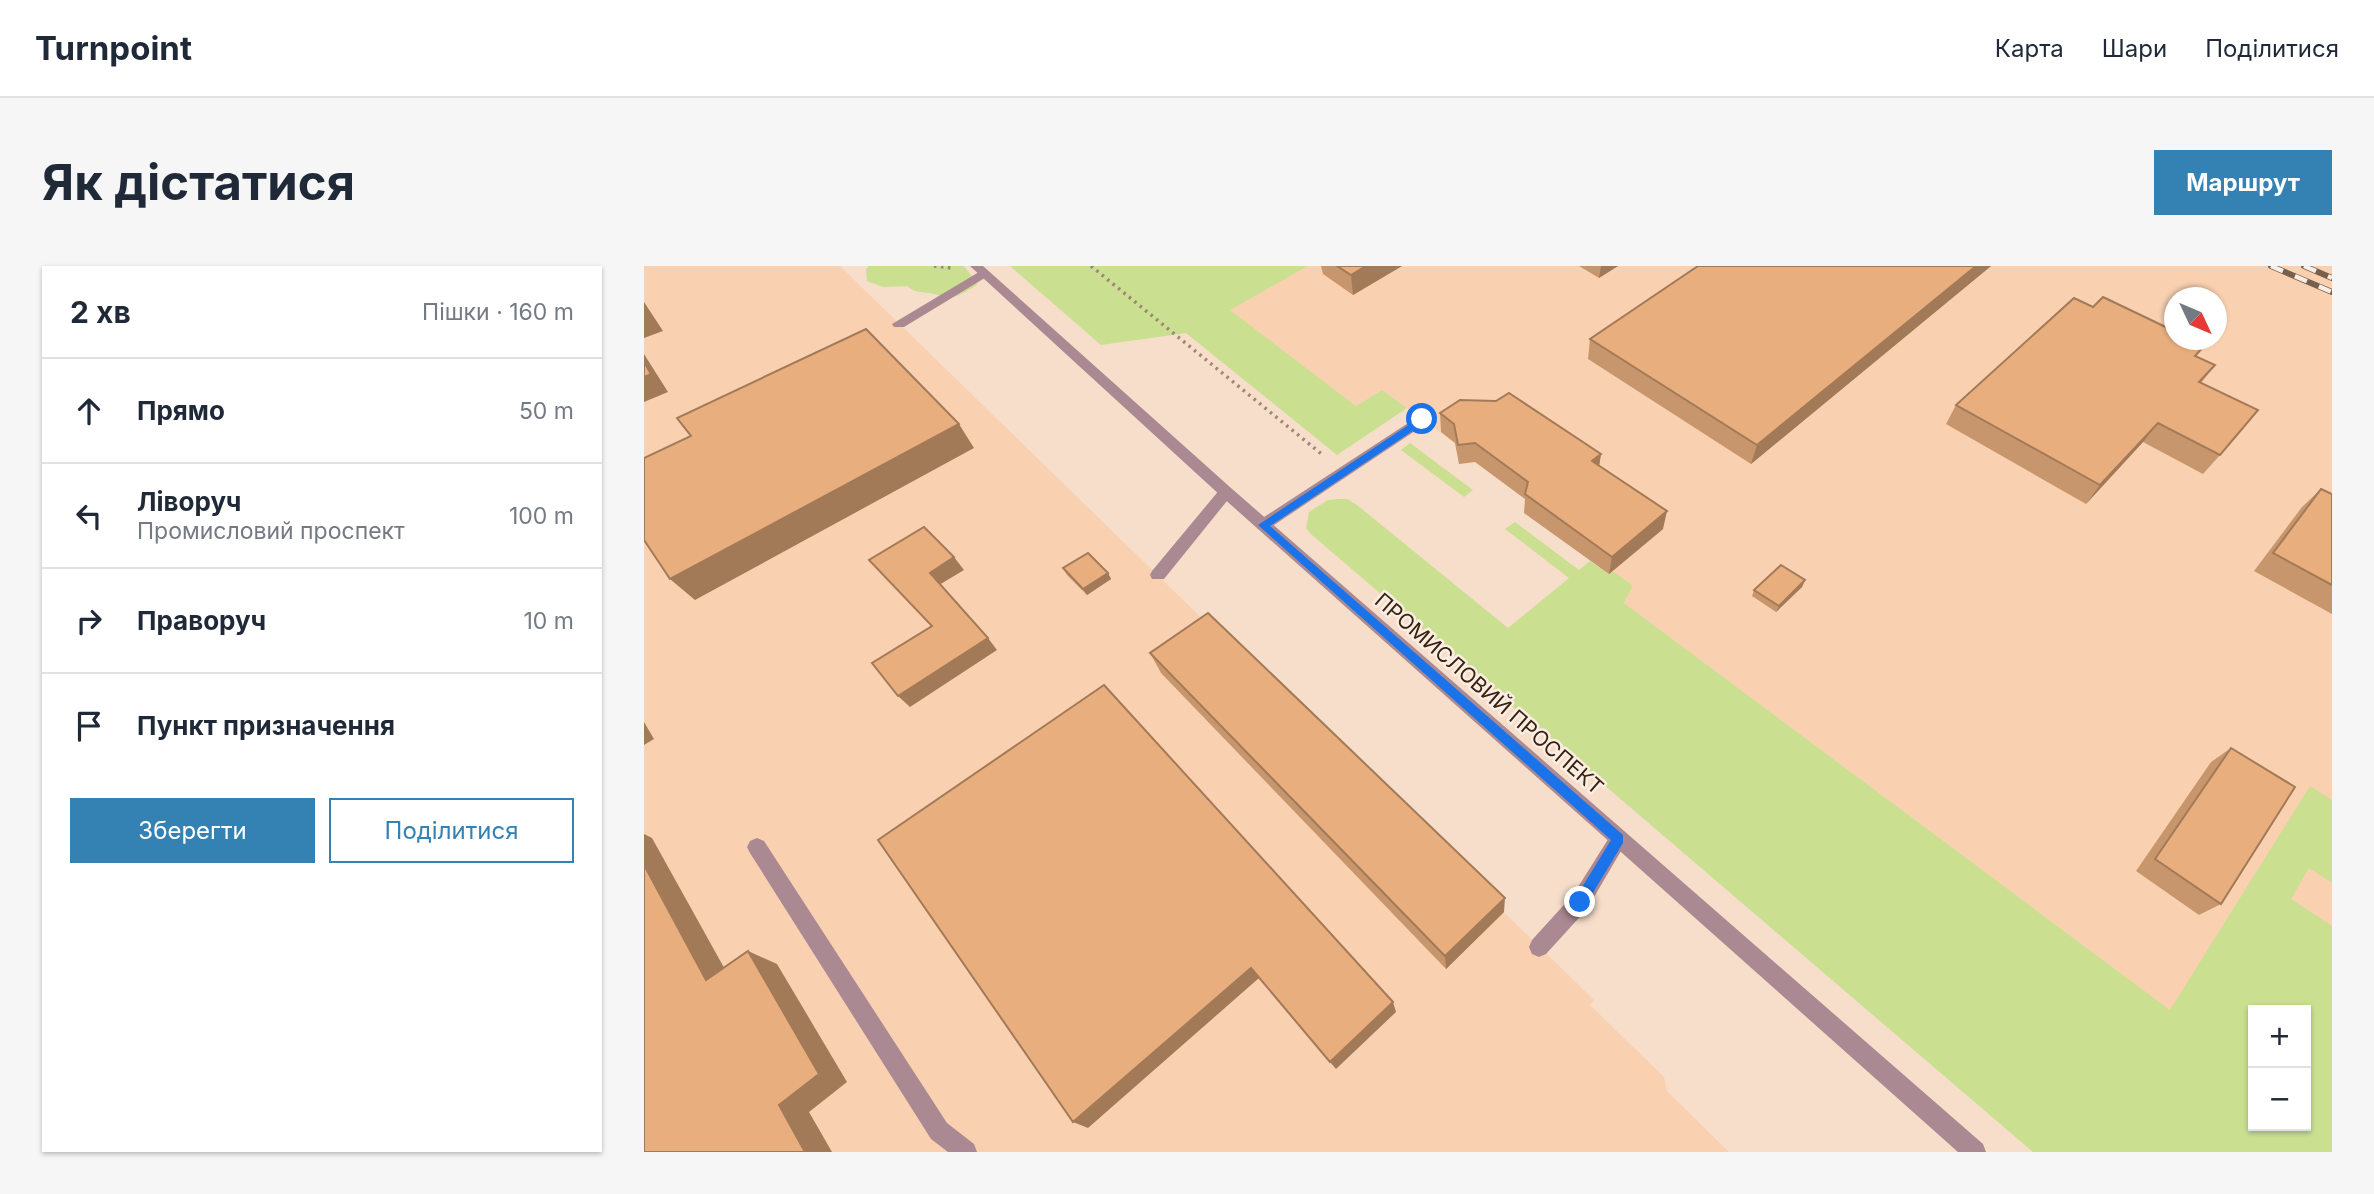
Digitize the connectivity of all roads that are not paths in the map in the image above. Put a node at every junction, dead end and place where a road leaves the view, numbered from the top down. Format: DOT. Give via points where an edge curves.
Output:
graph roads {
  1 [pos="980,269"];
  2 [pos="899,324"];
  3 [pos="1422,419"];
  4 [pos="1226,492"];
  5 [pos="1263,525"];
  6 [pos="1158,575"];
  7 [pos="1619,839"];
  8 [pos="757,848"];
  9 [pos="1539,947"];
  10 [pos="967,1152"];
  11 [pos="1975,1152"];
  1 -- 2 [label="street"];
  1 -- 4 [label="street, ПРОМИСЛОВИЙ ПРОСПЕКТ"];
  3 -- 5 [label="street"];
  4 -- 5 [label="street, ПРОМИСЛОВИЙ ПРОСПЕКТ"];
  4 -- 6 [label="street"];
  5 -- 7 [label="street, ПРОМИСЛОВИЙ ПРОСПЕКТ"];
  7 -- 9 [label="street" via="1580,902"];
  7 -- 11 [label="street, ПРОМИСЛОВИЙ ПРОСПЕКТ"];
  8 -- 10 [label="street" via="939,1131"];
}
